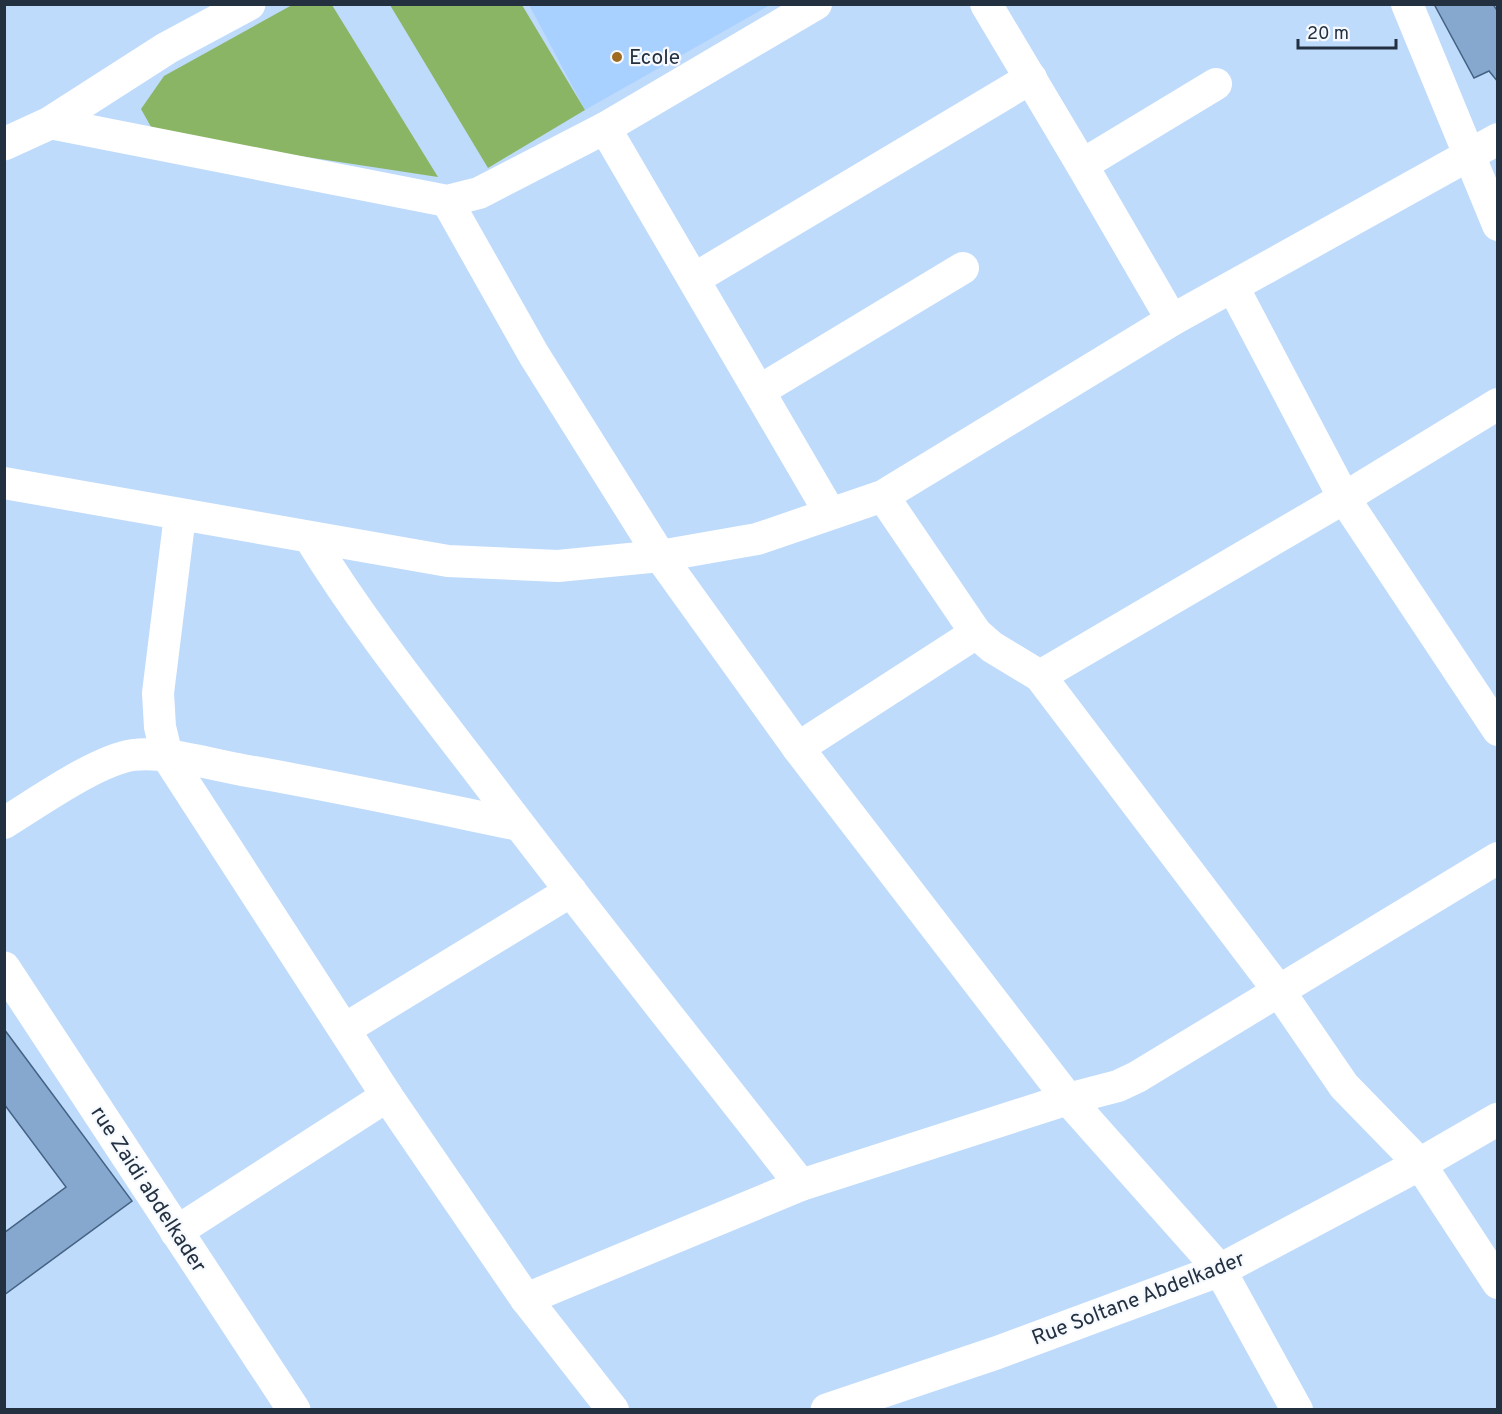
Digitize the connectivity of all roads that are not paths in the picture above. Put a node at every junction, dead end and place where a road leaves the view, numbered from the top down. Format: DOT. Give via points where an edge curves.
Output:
graph roads {
  1 [pos="249,4"];
  2 [pos="816,4"];
  3 [pos="1407,4"];
  4 [pos="991,6"];
  5 [pos="1031,78"];
  6 [pos="1216,84"];
  7 [pos="50,123"];
  8 [pos="605,128"];
  9 [pos="1497,139"];
  10 [pos="4,144"];
  11 [pos="1470,156"];
  12 [pos="1082,165"];
  13 [pos="447,201"];
  14 [pos="1497,225"];
  15 [pos="963,268"];
  16 [pos="694,279"];
  17 [pos="1233,287"];
  18 [pos="1172,320"];
  19 [pos="759,391"];
  20 [pos="1497,404"];
  21 [pos="4,483"];
  22 [pos="883,496"];
  23 [pos="1344,498"];
  24 [pos="830,513"];
  25 [pos="180,515"];
  26 [pos="310,538"];
  27 [pos="660,556"];
  28 [pos="976,633"];
  29 [pos="1040,676"];
  30 [pos="1497,730"];
  31 [pos="798,748"];
  32 [pos="167,756"];
  33 [pos="4,823"];
  34 [pos="519,825"];
  35 [pos="1497,858"];
  36 [pos="571,891"];
  37 [pos="4,968"];
  38 [pos="1279,991"];
  39 [pos="345,1029"];
  40 [pos="387,1096"];
  41 [pos="1068,1099"];
  42 [pos="1497,1119"];
  43 [pos="1420,1164"];
  44 [pos="801,1185"];
  45 [pos="176,1232"];
  46 [pos="1220,1270"];
  47 [pos="1497,1283"];
  48 [pos="526,1299"];
  49 [pos="294,1410"];
  50 [pos="613,1410"];
  51 [pos="827,1410"];
  52 [pos="1297,1410"];
  1 -- 7 [label="main road" via="167,48"];
  2 -- 8 [label="street"];
  3 -- 11 [label="street"];
  4 -- 5 [label="street"];
  5 -- 12 [label="street"];
  5 -- 16 [label="street"];
  6 -- 12 [label="street"];
  7 -- 10 [label="main road"];
  7 -- 13 [label="street"];
  8 -- 13 [label="street" via="479,193"];
  8 -- 16 [label="street"];
  9 -- 11 [label="street"];
  11 -- 14 [label="street"];
  11 -- 17 [label="street"];
  12 -- 18 [label="street"];
  13 -- 27 [label="street" via="534,355"];
  15 -- 19 [label="street"];
  16 -- 19 [label="street"];
  17 -- 18 [label="street"];
  17 -- 23 [label="street"];
  18 -- 22 [label="street"];
  19 -- 24 [label="street"];
  20 -- 23 [label="street"];
  21 -- 25 [label="street"];
  22 -- 24 [label="street"];
  22 -- 28 [label="street"];
  23 -- 29 [label="street"];
  23 -- 30 [label="street"];
  24 -- 27 [label="street" via="757,538"];
  25 -- 26 [label="street"];
  25 -- 32 [label="street" via="158,693"];
  26 -- 27 [label="street" via="448,561 558,566"];
  26 -- 34 [label="street" via="369,628"];
  27 -- 31 [label="street"];
  28 -- 29 [label="street"];
  28 -- 31 [label="street"];
  29 -- 38 [label="street"];
  31 -- 41 [label="street"];
  32 -- 33 [label="street" via="134,755 113,760"];
  32 -- 34 [label="street"];
  32 -- 39 [label="street"];
  34 -- 36 [label="street"];
  35 -- 38 [label="street"];
  36 -- 39 [label="street"];
  36 -- 44 [label="street"];
  37 -- 45 [label="main road, rue Zaidi abdelkader"];
  38 -- 41 [label="street" via="1137,1077"];
  38 -- 43 [label="street" via="1344,1086"];
  39 -- 40 [label="street"];
  40 -- 45 [label="street"];
  40 -- 48 [label="street"];
  41 -- 44 [label="street"];
  41 -- 46 [label="street"];
  42 -- 43 [label="main road, Rue Soltane Abdelkader"];
  43 -- 46 [label="main road, Rue Soltane Abdelkader"];
  43 -- 47 [label="street"];
  44 -- 48 [label="street"];
  45 -- 49 [label="main road, rue Zaidi abdelkader"];
  46 -- 51 [label="main road, Rue Soltane Abdelkader" via="996,1353"];
  46 -- 52 [label="street"];
  48 -- 50 [label="street"];
}
